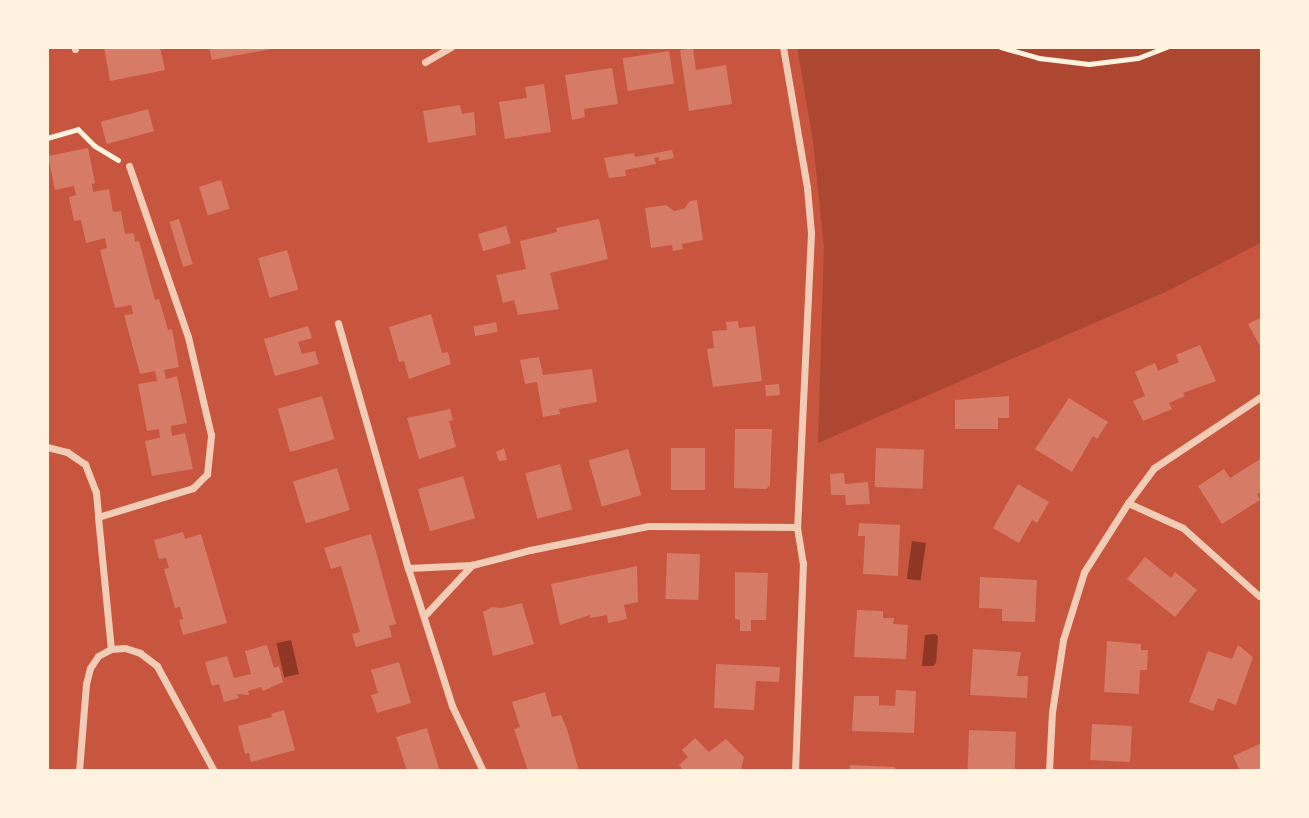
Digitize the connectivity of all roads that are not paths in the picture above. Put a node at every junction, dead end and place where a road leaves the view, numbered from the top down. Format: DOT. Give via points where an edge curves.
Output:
graph roads {
  1 [pos="451,47"];
  2 [pos="783,47"];
  3 [pos="425,62"];
  4 [pos="130,166"];
  5 [pos="338,323"];
  6 [pos="1262,396"];
  7 [pos="47,447"];
  8 [pos="1128,503"];
  9 [pos="98,517"];
  10 [pos="797,527"];
  11 [pos="472,565"];
  12 [pos="408,568"];
  13 [pos="1259,596"];
  14 [pos="425,615"];
  15 [pos="111,649"];
  16 [pos="79,771"];
  17 [pos="214,771"];
  18 [pos="483,771"];
  19 [pos="795,771"];
  20 [pos="1049,771"];
  1 -- 3 [label="street"];
  2 -- 10 [label="street" via="811,233"];
  4 -- 9 [label="street" via="188,337 211,435 207,474 193,488"];
  5 -- 12 [label="street"];
  6 -- 8 [label="street" via="1154,468"];
  7 -- 9 [label="street" via="67,452 85,464 96,492"];
  8 -- 13 [label="street" via="1183,528"];
  8 -- 20 [label="street" via="1084,572 1063,640"];
  9 -- 15 [label="street"];
  10 -- 11 [label="street" via="648,526"];
  10 -- 19 [label="street" via="803,563"];
  11 -- 12 [label="street"];
  11 -- 14 [label="street"];
  12 -- 14 [label="street"];
  14 -- 18 [label="street" via="452,706"];
  15 -- 16 [label="street" via="90,668"];
  15 -- 17 [label="street" via="140,653 157,666"];
}
